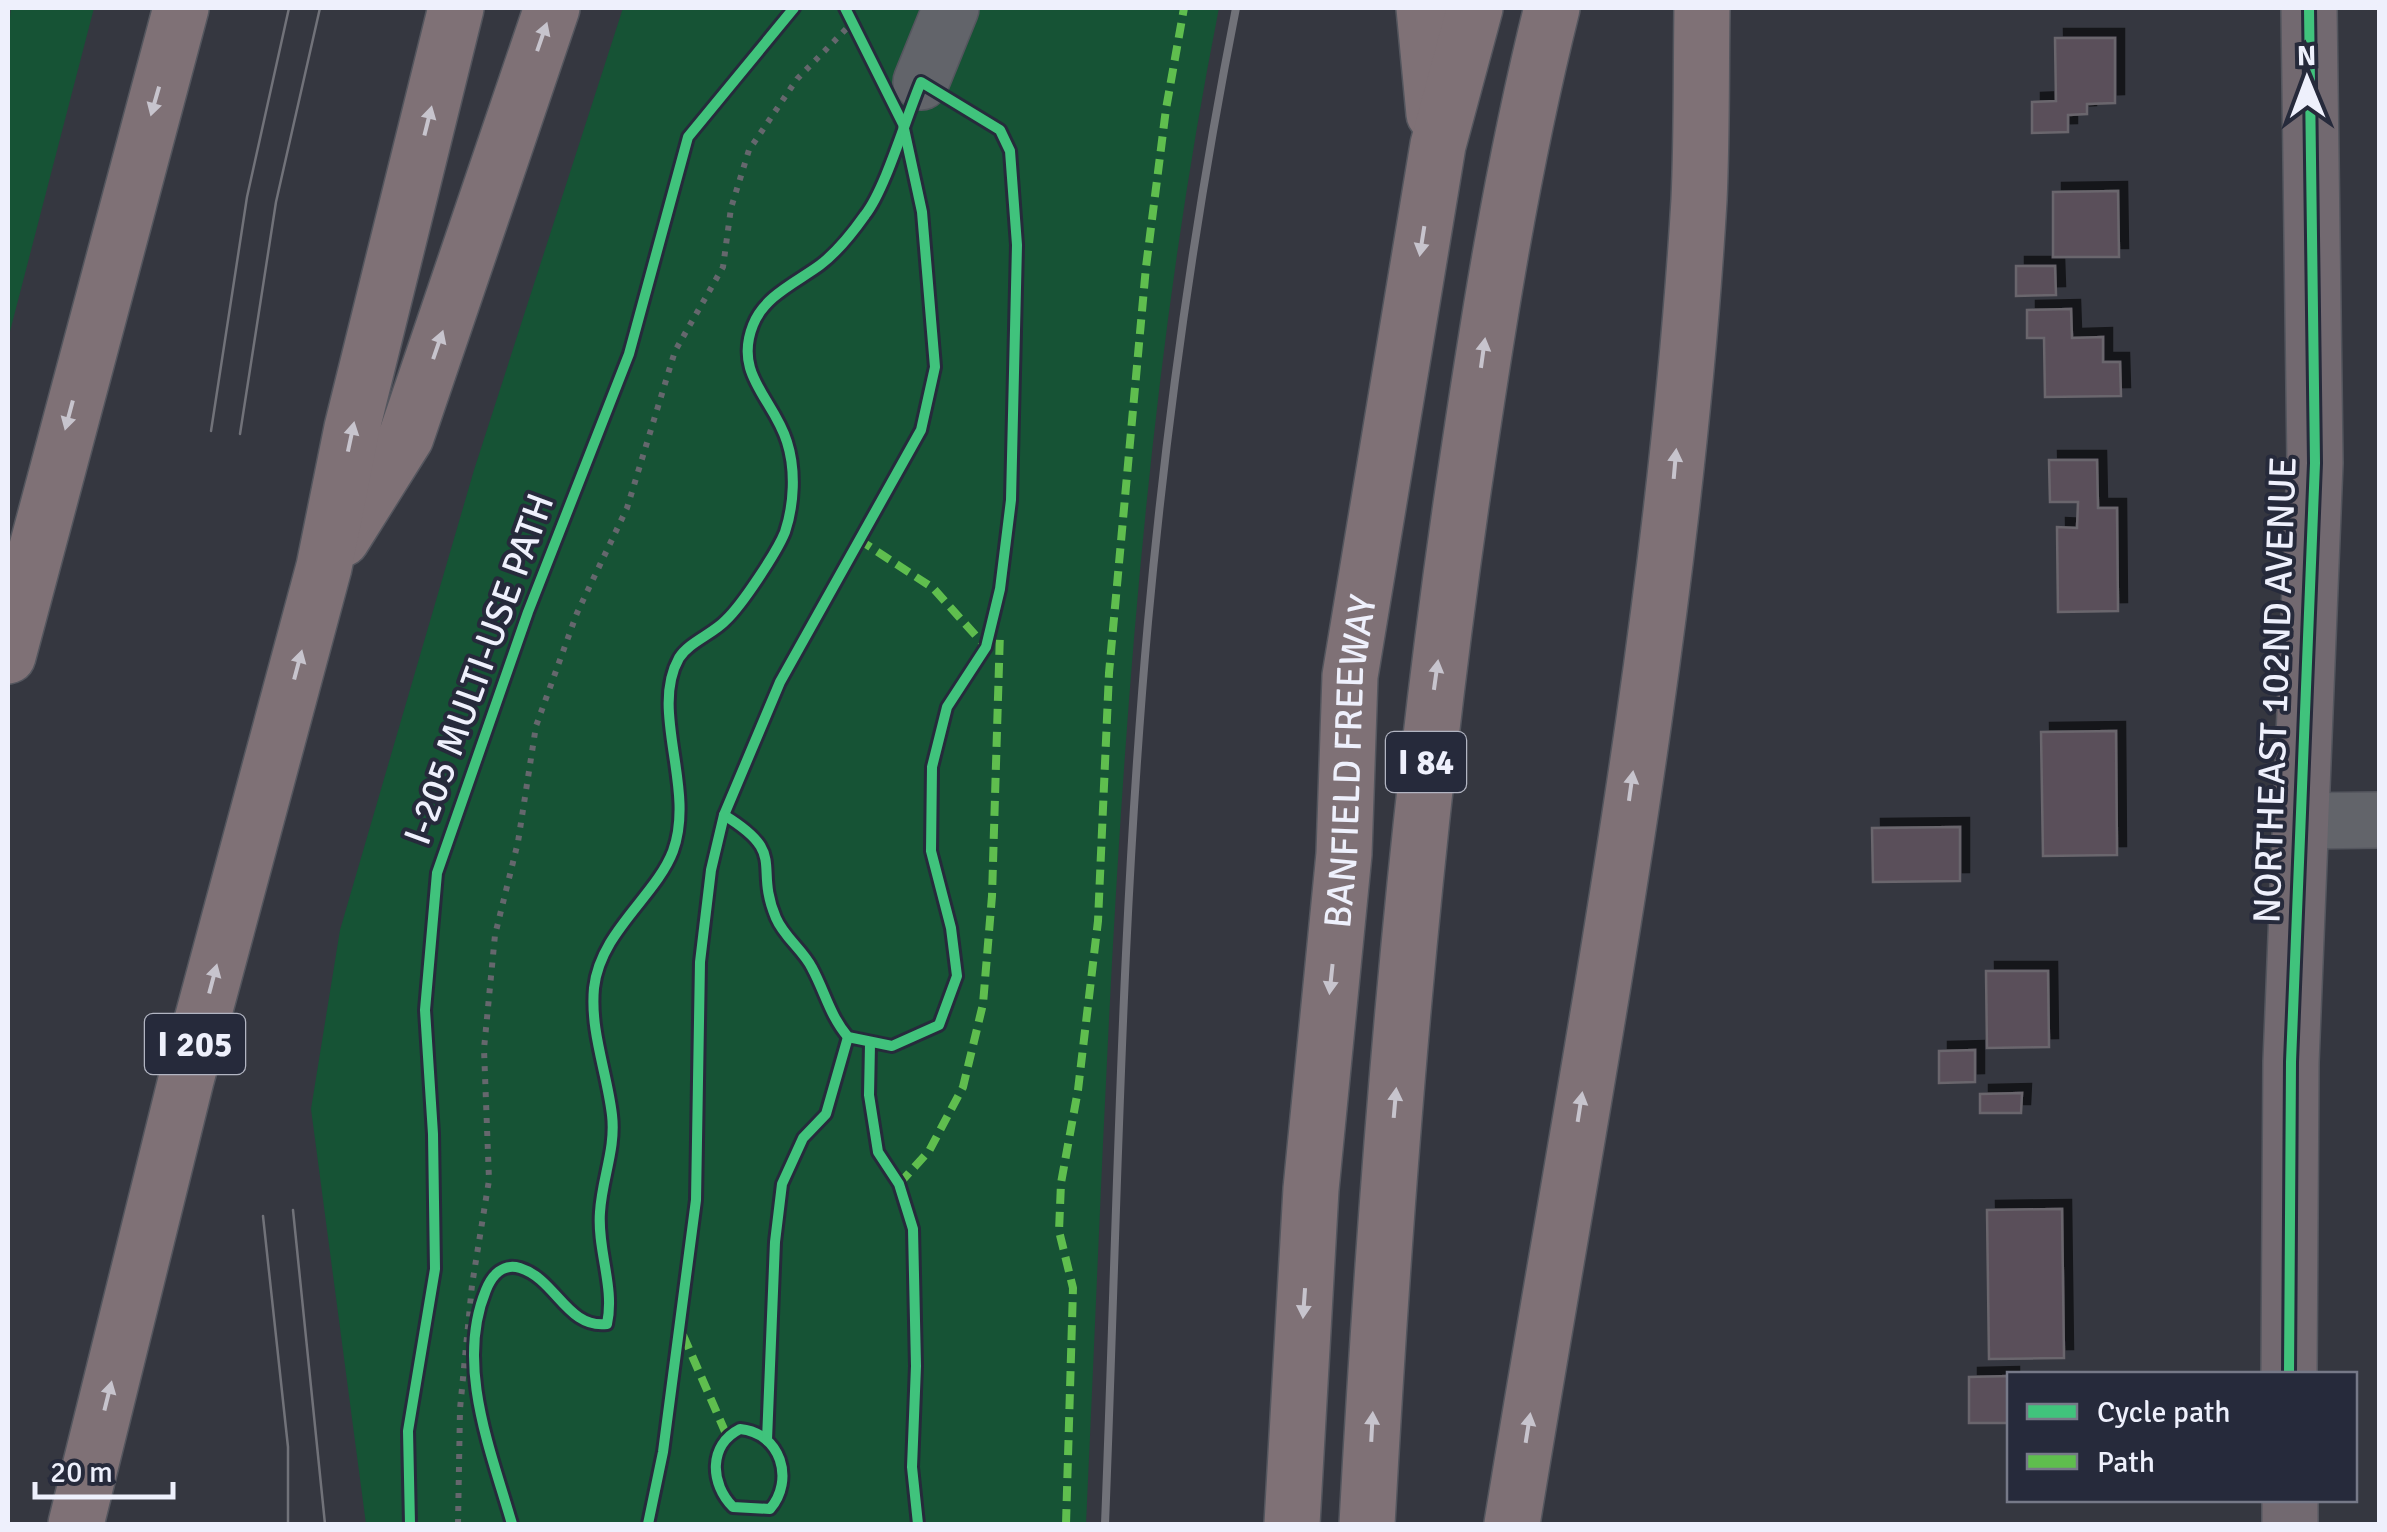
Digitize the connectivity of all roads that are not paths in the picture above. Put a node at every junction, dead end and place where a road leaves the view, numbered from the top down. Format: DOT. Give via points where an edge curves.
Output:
graph roads {
  1 [pos="182,8"];
  2 [pos="456,8"];
  3 [pos="552,8"];
  4 [pos="951,8"];
  5 [pos="1424,8"];
  6 [pos="1475,8"];
  7 [pos="1552,8"];
  8 [pos="1702,8"];
  9 [pos="2309,8"];
  10 [pos="921,82"];
  11 [pos="1438,145"];
  12 [pos="324,566"];
  13 [pos="8,656"];
  14 [pos="2380,820"];
  15 [pos="2300,821"];
  16 [pos="2289,1372"];
  17 [pos="76,1524"];
  18 [pos="1292,1524"];
  19 [pos="1367,1524"];
  20 [pos="1512,1524"];
  1 -- 13 [label="highway, one-way"];
  12 -- 2 [label="highway, I 205, one-way"];
  12 -- 3 [label="highway, one-way" via="406,437"];
  4 -- 10 [label="street"];
  5 -- 11 [label="highway"];
  6 -- 11 [label="highway, BANFIELD FREEWAY / I 84"];
  19 -- 7 [label="highway, BANFIELD FREEWAY / I 84, one-way" via="1382,1256 1429,726 1500,236"];
  20 -- 8 [label="highway, one-way" via="1671,506 1699,199"];
  9 -- 15 [label="main road, NORTHEAST 102ND AVENUE" via="2315,463"];
  11 -- 18 [label="highway, BANFIELD FREEWAY / I 84, one-way" via="1350,676 1344,854 1312,1189"];
  17 -- 12 [label="highway, I 205, one-way"];
  14 -- 15 [label="street"];
  15 -- 16 [label="main road, NORTHEAST 102ND AVENUE"];
}
